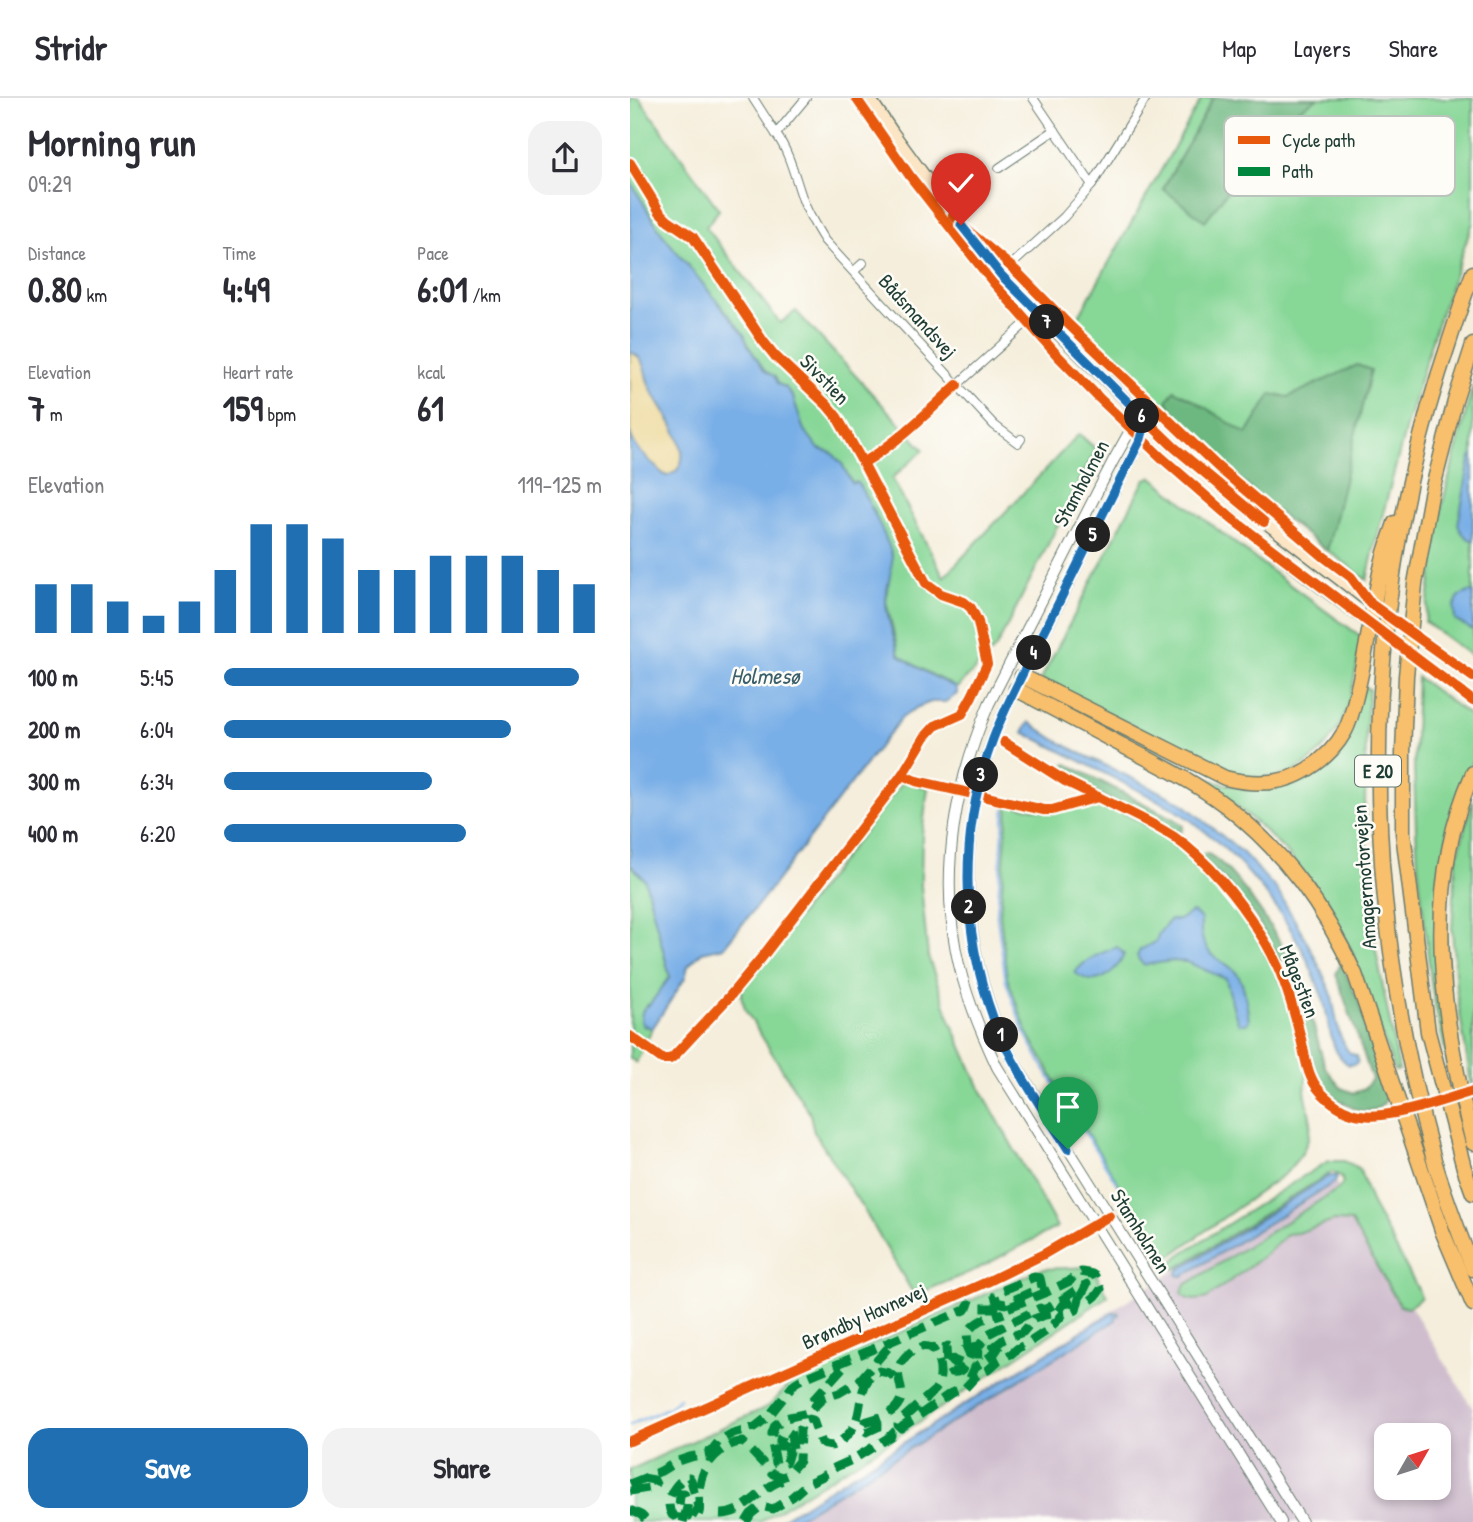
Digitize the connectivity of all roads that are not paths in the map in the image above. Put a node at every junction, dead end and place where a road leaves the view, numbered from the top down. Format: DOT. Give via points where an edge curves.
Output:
graph roads {
  1 [pos="753,98"];
  2 [pos="807,98"];
  3 [pos="856,98"];
  4 [pos="870,98"];
  5 [pos="1034,98"];
  6 [pos="1146,98"];
  7 [pos="1055,130"];
  8 [pos="776,134"];
  9 [pos="999,168"];
  10 [pos="1091,184"];
  11 [pos="863,263"];
  12 [pos="854,271"];
  13 [pos="1473,273"];
  14 [pos="997,279"];
  15 [pos="1037,313"];
  16 [pos="1027,322"];
  17 [pos="1473,345"];
  18 [pos="957,385"];
  19 [pos="1146,420"];
  20 [pos="1132,429"];
  21 [pos="1021,439"];
  22 [pos="1141,439"];
  23 [pos="1411,475"];
  24 [pos="1004,674"];
  25 [pos="1473,677"];
  26 [pos="1019,682"];
  27 [pos="1473,701"];
  28 [pos="1473,774"];
  29 [pos="1473,1143"];
  30 [pos="1473,1193"];
  31 [pos="1109,1216"];
  32 [pos="1095,1224"];
  33 [pos="1473,1269"];
  34 [pos="1473,1304"];
  35 [pos="630,1441"];
  36 [pos="1281,1522"];
  37 [pos="1301,1522"];
  1 -- 8 [label="street, Bådsmandsvej"];
  2 -- 8 [label="street"];
  3 -- 14 [label="main road" via="910,176"];
  4 -- 14 [label="main road"];
  5 -- 7 [label="street"];
  6 -- 10 [label="street"];
  7 -- 9 [label="street"];
  7 -- 10 [label="street"];
  8 -- 12 [label="street, Bådsmandsvej" via="813,221 824,240"];
  10 -- 14 [label="street"];
  11 -- 12 [label="street, Bådsmandsvej"];
  12 -- 18 [label="street, Bådsmandsvej"];
  13 -- 23 [label="highway, Amagermotorvejen / E 20"];
  14 -- 15 [label="main road"];
  14 -- 16 [label="main road"];
  15 -- 16 [label="street, Bådsmandsvej"];
  15 -- 19 [label="main road"];
  16 -- 18 [label="street, Bådsmandsvej"];
  16 -- 20 [label="main road"];
  17 -- 30 [label="highway, Amagermotorvejen / E 20" via="1431,495 1415,584 1405,677 1403,832 1428,1032"];
  18 -- 21 [label="street, Bådsmandsvej" via="994,425 1017,443"];
  19 -- 20 [label="street, Stamholmen"];
  19 -- 22 [label="street, Stamholmen"];
  19 -- 25 [label="main road, bridge" via="1246,508"];
  20 -- 22 [label="main road"];
  20 -- 24 [label="street, Stamholmen"];
  22 -- 26 [label="street, Stamholmen"];
  22 -- 27 [label="main road, bridge" via="1232,519"];
  23 -- 26 [label="highway" via="1382,562 1352,715 1333,749 1302,773 1264,783 1225,778"];
  23 -- 33 [label="highway, Amagermotorvejen / E 20" via="1389,595 1381,680 1381,864 1404,1038 1435,1161"];
  24 -- 26 [label="street"];
  24 -- 32 [label="street, Stamholmen" via="971,750 954,822 950,880 956,950 965,987 997,1067"];
  26 -- 31 [label="street, Stamholmen" via="994,736 977,790 967,878 974,949 995,1021 1014,1062"];
  26 -- 34 [label="highway" via="1225,805 1278,853 1301,881 1322,910 1355,974 1443,1233"];
  28 -- 29 [label="highway" via="1448,852 1441,957 1449,1036"];
  31 -- 32 [label="street, Brøndby Havnevej"];
  31 -- 37 [label="street, Stamholmen"];
  32 -- 35 [label="street, Brøndby Havnevej" via="987,1282"];
  32 -- 36 [label="street, Stamholmen"];
}
